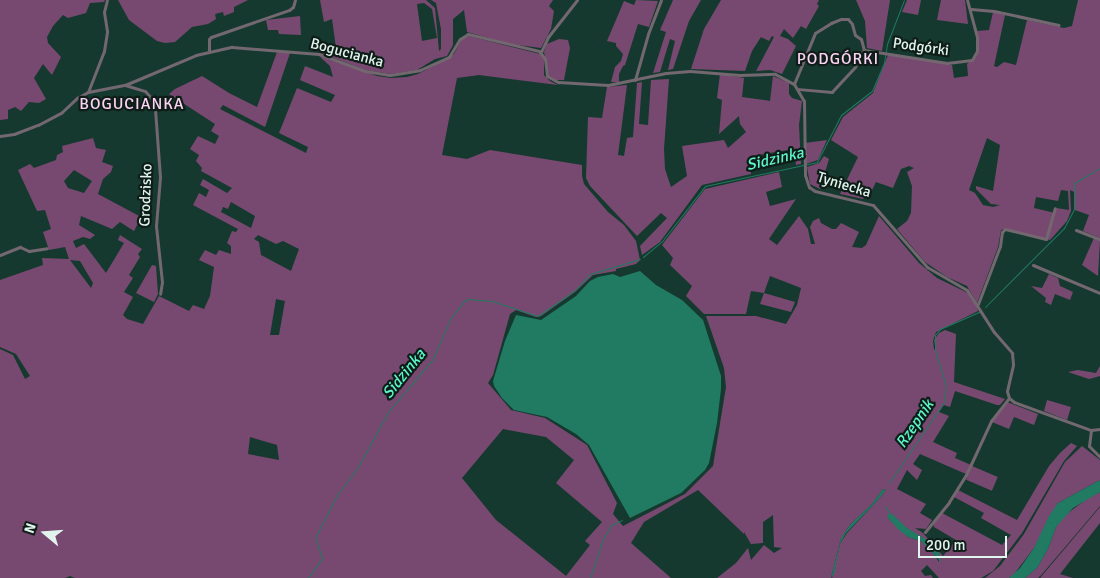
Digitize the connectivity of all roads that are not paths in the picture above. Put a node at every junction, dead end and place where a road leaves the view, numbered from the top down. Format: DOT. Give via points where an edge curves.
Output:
graph roads {
  1 [pos="107,0"];
  2 [pos="295,0"];
  3 [pos="577,0"];
  4 [pos="661,0"];
  5 [pos="967,0"];
  6 [pos="970,9"];
  7 [pos="1059,25"];
  8 [pos="209,50"];
  9 [pos="864,50"];
  10 [pos="541,52"];
  11 [pos="635,80"];
  12 [pos="794,84"];
  13 [pos="124,85"];
  14 [pos="799,89"];
  15 [pos="88,92"];
  16 [pos="0,136"];
  17 [pos="1055,208"];
  18 [pos="1076,230"];
  19 [pos="1100,239"];
  20 [pos="47,248"];
  21 [pos="0,255"];
  22 [pos="1033,265"];
  23 [pos="1100,292"];
  24 [pos="160,294"];
  25 [pos="980,308"];
  26 [pos="1009,398"];
  27 [pos="1100,429"];
  28 [pos="1091,430"];
  29 [pos="1088,441"];
  30 [pos="1084,442"];
  31 [pos="1100,457"];
  32 [pos="925,532"];
  1 -- 15 [label="street" via="104,51"];
  2 -- 8 [label="street" via="289,10 211,37"];
  3 -- 10 [label="street" via="548,37"];
  4 -- 11 [label="street"];
  5 -- 6 [label="street, Podgórki"];
  6 -- 7 [label="street"];
  6 -- 9 [label="street, Podgórki" via="977,37 977,51 972,60 947,63"];
  8 -- 10 [label="street, Bogucianka" via="248,47 310,52 366,71 390,75 420,70 449,57 466,35"];
  8 -- 13 [label="street, Bogucianka"];
  9 -- 12 [label="street" via="848,19 831,23 812,38"];
  9 -- 14 [label="street" via="855,66 832,92"];
  10 -- 11 [label="street" via="547,76 554,81 601,85"];
  11 -- 12 [label="street" via="695,71 740,75 770,73"];
  12 -- 14 [label="street"];
  13 -- 15 [label="street, Bogucianka"];
  13 -- 24 [label="street, Grodzisko" via="145,91 153,100 155,109 160,177 156,226 162,282"];
  14 -- 25 [label="street, Tyniecka" via="805,104 806,182 813,190 876,207 922,262 967,290"];
  15 -- 16 [label="street, Bogucianka" via="38,125"];
  17 -- 25 [label="street" via="1046,239 1005,229 1002,232"];
  18 -- 19 [label="street"];
  20 -- 21 [label="street" via="29,251 20,246"];
  22 -- 23 [label="street"];
  25 -- 26 [label="street, Tyniecka" via="1012,353"];
  26 -- 28 [label="street" via="1020,405"];
  26 -- 32 [label="street" via="991,421 966,475"];
  27 -- 28 [label="street"];
  28 -- 29 [label="street"];
  29 -- 30 [label="street"];
  29 -- 31 [label="street" via="1090,448"];
}
